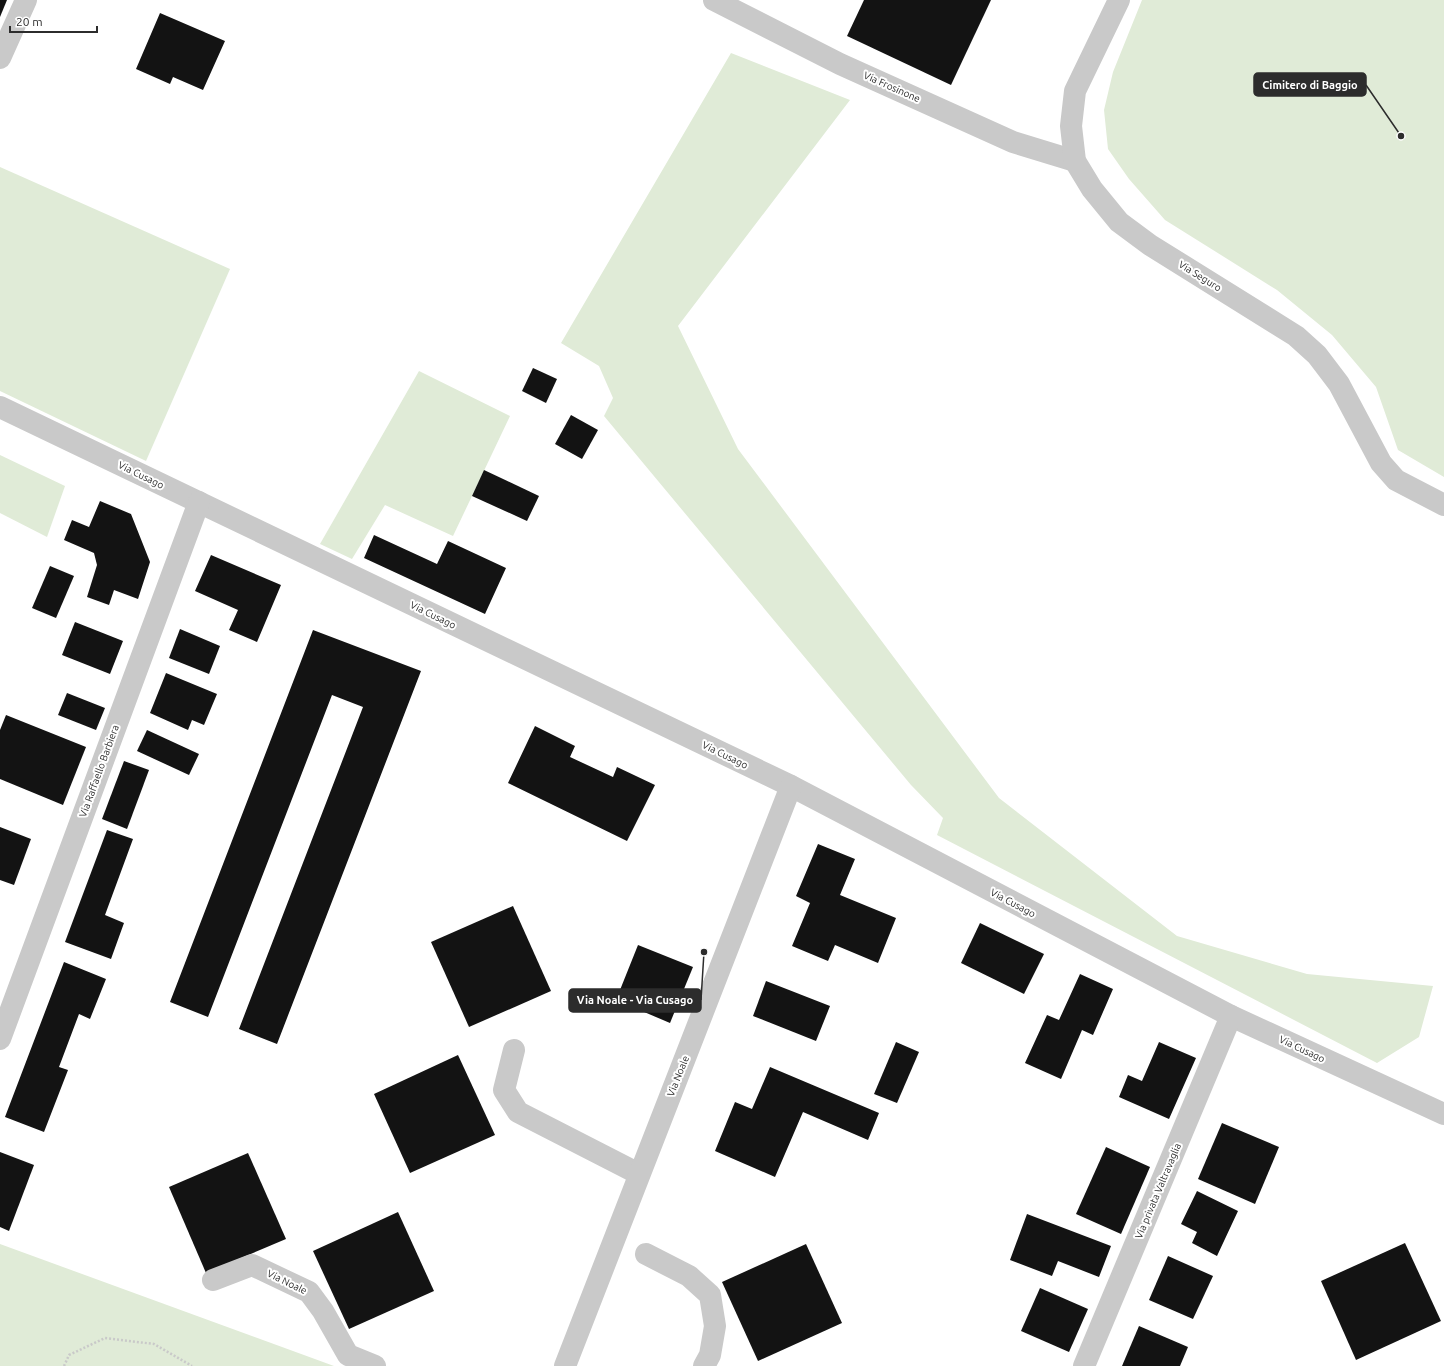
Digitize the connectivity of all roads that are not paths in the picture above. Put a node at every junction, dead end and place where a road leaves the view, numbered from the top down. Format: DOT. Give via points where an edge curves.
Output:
graph roads {
  1 [pos="26,0"];
  2 [pos="714,0"];
  3 [pos="1119,0"];
  4 [pos="0,58"];
  5 [pos="1076,161"];
  6 [pos="0,407"];
  7 [pos="199,502"];
  8 [pos="1444,505"];
  9 [pos="791,786"];
  10 [pos="1231,1016"];
  11 [pos="0,1039"];
  12 [pos="514,1050"];
  13 [pos="1444,1114"];
  14 [pos="639,1174"];
  15 [pos="646,1254"];
  16 [pos="213,1280"];
  17 [pos="375,1366"];
  18 [pos="565,1366"];
  19 [pos="704,1366"];
  20 [pos="1084,1366"];
  1 -- 4 [label="street"];
  2 -- 5 [label="street, Via Frosinone" via="840,64 1013,142"];
  3 -- 5 [label="street, Via Seguro" via="1075,91 1071,126"];
  5 -- 8 [label="street, Via Seguro" via="1092,189 1119,222 1296,336 1312,350 1339,384 1381,463 1396,480"];
  6 -- 7 [label="street, Via Cusago"];
  7 -- 9 [label="street, Via Cusago"];
  7 -- 11 [label="street, Via Raffaello Barbiera"];
  9 -- 10 [label="street, Via Cusago"];
  9 -- 14 [label="street, Via Noale"];
  10 -- 13 [label="street, Via Cusago"];
  10 -- 20 [label="street, Via privata Valtravaglia"];
  12 -- 14 [label="street" via="504,1090 518,1112"];
  14 -- 18 [label="street, Via Noale"];
  15 -- 19 [label="street" via="689,1276 710,1295 715,1326 710,1355"];
  16 -- 17 [label="street, Via Noale" via="252,1265 309,1292 348,1355"];
}
